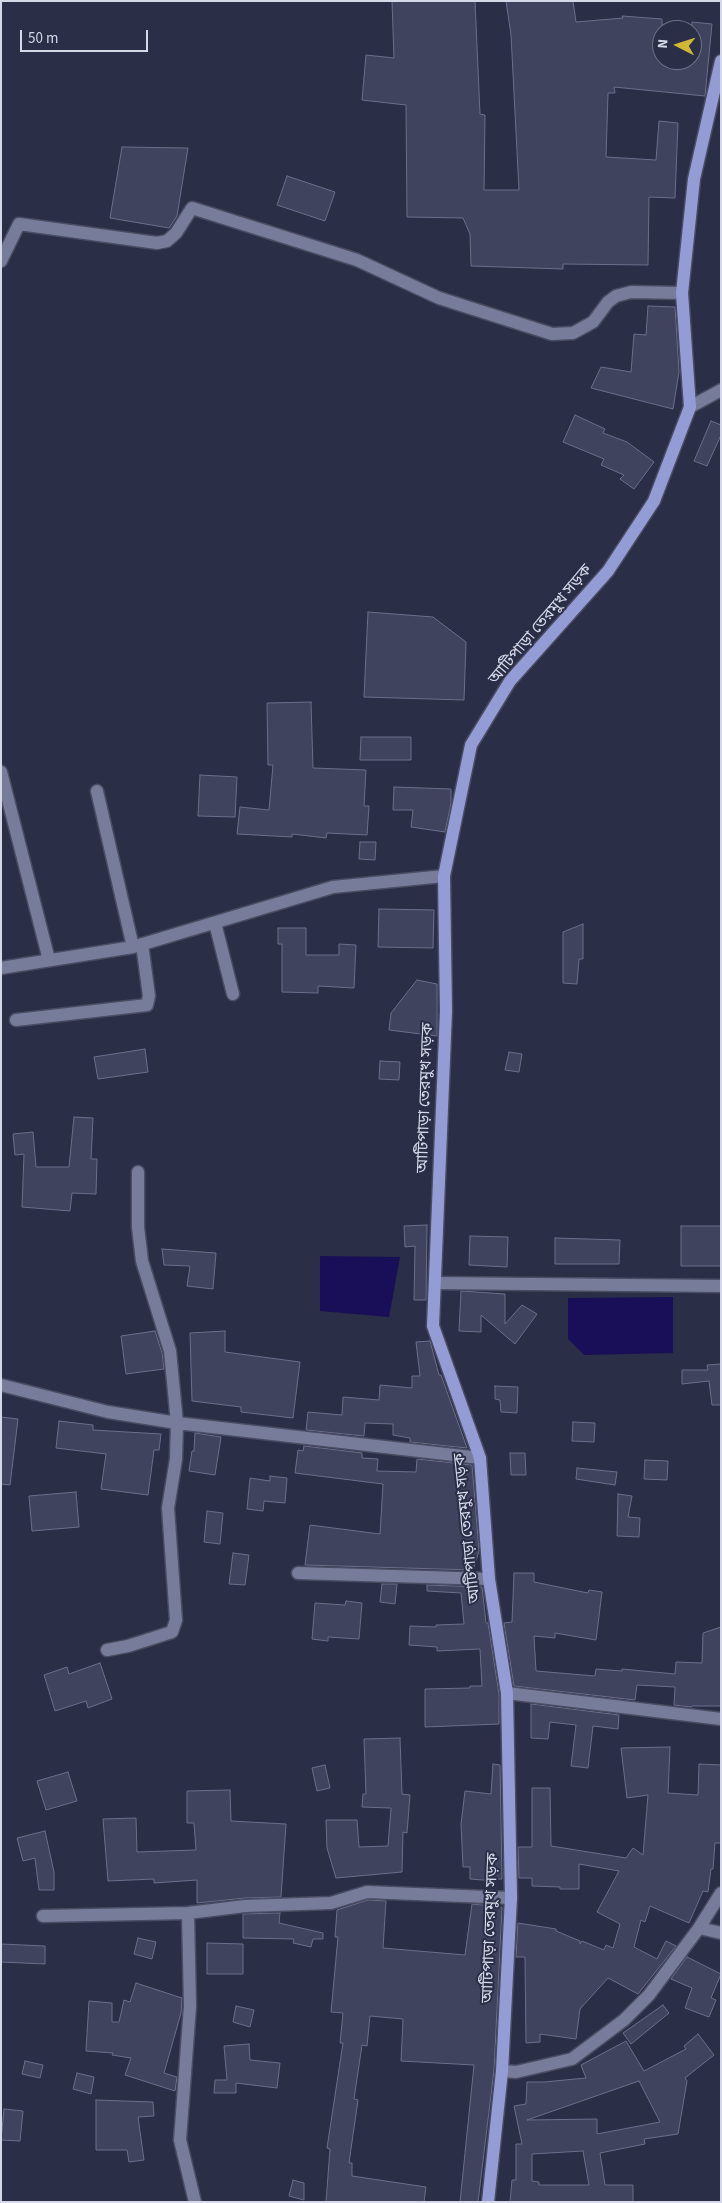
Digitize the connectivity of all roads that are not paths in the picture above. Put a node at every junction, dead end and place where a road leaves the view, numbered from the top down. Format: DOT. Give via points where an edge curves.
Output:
graph roads {
  1 [pos="721,61"];
  2 [pos="1,261"];
  3 [pos="682,293"];
  4 [pos="721,390"];
  5 [pos="690,407"];
  6 [pos="1,772"];
  7 [pos="96,791"];
  8 [pos="444,876"];
  9 [pos="215,924"];
  10 [pos="138,945"];
  11 [pos="49,960"];
  12 [pos="1,968"];
  13 [pos="233,994"];
  14 [pos="16,1020"];
  15 [pos="138,1172"];
  16 [pos="434,1284"];
  17 [pos="721,1286"];
  18 [pos="1,1385"];
  19 [pos="177,1423"];
  20 [pos="480,1458"];
  21 [pos="298,1573"];
  22 [pos="489,1579"];
  23 [pos="107,1650"];
  24 [pos="507,1692"];
  25 [pos="721,1719"];
  26 [pos="721,1893"];
  27 [pos="511,1898"];
  28 [pos="188,1912"];
  29 [pos="43,1916"];
  30 [pos="699,1928"];
  31 [pos="721,1933"];
  32 [pos="502,2071"];
  33 [pos="195,2202"];
  34 [pos="488,2202"];
  1 -- 3 [label="main road, আটিপাড়া তেরমুখ সড়ক" via="694,179"];
  2 -- 3 [label="street" via="19,224 157,243 176,233 192,208 357,260 439,298 552,334 573,332 593,322 616,296 631,292"];
  3 -- 5 [label="main road, আটিপাড়া তেরমুখ সড়ক"];
  4 -- 5 [label="street"];
  5 -- 8 [label="main road, আটিপাড়া তেরমুখ সড়ক" via="654,501 608,571 510,681 471,745"];
  6 -- 11 [label="street"];
  7 -- 10 [label="street"];
  8 -- 9 [label="street" via="333,887"];
  8 -- 16 [label="main road, আটিপাড়া তেরমুখ সড়ক" via="446,1011"];
  9 -- 10 [label="street"];
  9 -- 13 [label="street"];
  10 -- 11 [label="street"];
  10 -- 14 [label="street" via="149,996 147,1005"];
  11 -- 12 [label="street"];
  15 -- 19 [label="street" via="142,1261 170,1351"];
  16 -- 17 [label="street"];
  16 -- 20 [label="main road, আটিপাড়া তেরমুখ সড়ক" via="433,1326"];
  18 -- 19 [label="street" via="108,1412"];
  19 -- 20 [label="street"];
  19 -- 23 [label="street" via="176,1459 168,1508 176,1620 172,1632"];
  20 -- 22 [label="main road, আটিপাড়া তেরমুখ সড়ক"];
  21 -- 22 [label="street"];
  22 -- 24 [label="main road, আটিপাড়া তেরমুখ সড়ক"];
  24 -- 25 [label="street"];
  24 -- 27 [label="main road, আটিপাড়া তেরমুখ সড়ক"];
  26 -- 30 [label="street"];
  27 -- 28 [label="street" via="367,1892 330,1903"];
  27 -- 32 [label="main road, আটিপাড়া তেরমুখ সড়ক"];
  28 -- 29 [label="street"];
  28 -- 33 [label="street" via="190,2006 180,2140"];
  30 -- 31 [label="street"];
  30 -- 32 [label="street" via="649,1995 624,2020 572,2059 516,2072"];
  32 -- 34 [label="main road, আটিপাড়া তেরমুখ সড়ক"];
}
